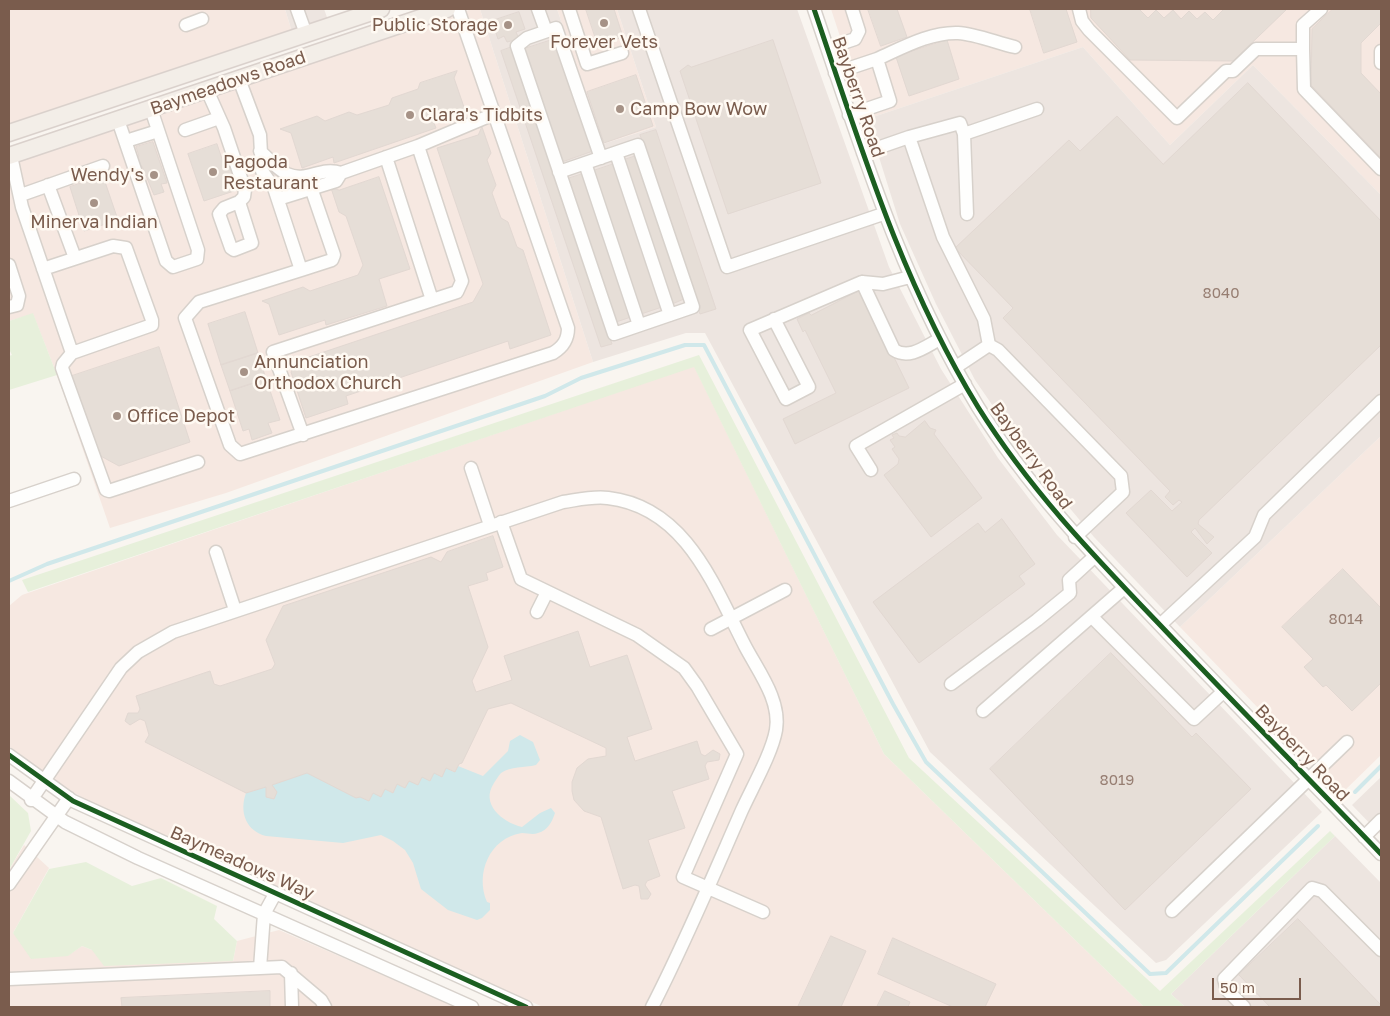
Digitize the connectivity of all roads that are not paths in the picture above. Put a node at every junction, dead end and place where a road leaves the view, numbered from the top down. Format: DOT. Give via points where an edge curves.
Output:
graph roads {
  1 [pos="297,9"];
  2 [pos="382,9"];
  3 [pos="447,9"];
  4 [pos="458,9"];
  5 [pos="538,9"];
  6 [pos="569,9"];
  7 [pos="639,9"];
  8 [pos="814,9"];
  9 [pos="852,9"];
  10 [pos="1079,9"];
  11 [pos="1320,9"];
  12 [pos="348,14"];
  13 [pos="202,19"];
  14 [pos="186,25"];
  15 [pos="546,31"];
  16 [pos="306,34"];
  17 [pos="1014,47"];
  18 [pos="828,48"];
  19 [pos="263,49"];
  20 [pos="1303,49"];
  21 [pos="1381,51"];
  22 [pos="622,53"];
  23 [pos="877,59"];
  24 [pos="1381,63"];
  25 [pos="209,67"];
  26 [pos="835,73"];
  27 [pos="239,79"];
  28 [pos="200,92"];
  29 [pos="151,109"];
  30 [pos="1037,109"];
  31 [pos="494,114"];
  32 [pos="849,115"];
  33 [pos="219,118"];
  34 [pos="118,120"];
  35 [pos="185,130"];
  36 [pos="158,131"];
  37 [pos="9,133"];
  38 [pos="964,134"];
  39 [pos="909,138"];
  40 [pos="126,141"];
  41 [pos="418,146"];
  42 [pos="260,151"];
  43 [pos="616,153"];
  44 [pos="863,153"];
  45 [pos="10,156"];
  46 [pos="386,157"];
  47 [pos="601,158"];
  48 [pos="585,163"];
  49 [pos="104,166"];
  50 [pos="1381,169"];
  51 [pos="559,172"];
  52 [pos="341,173"];
  53 [pos="307,176"];
  54 [pos="48,185"];
  55 [pos="311,189"];
  56 [pos="21,195"];
  57 [pos="278,200"];
  58 [pos="239,202"];
  59 [pos="883,214"];
  60 [pos="967,214"];
  61 [pos="75,258"];
  62 [pos="9,265"];
  63 [pos="43,269"];
  64 [pos="301,270"];
  65 [pos="910,277"];
  66 [pos="862,282"];
  67 [pos="432,300"];
  68 [pos="9,307"];
  69 [pos="670,315"];
  70 [pos="774,319"];
  71 [pos="639,325"];
  72 [pos="940,339"];
  73 [pos="989,345"];
  74 [pos="72,354"];
  75 [pos="956,367"];
  76 [pos="965,384"];
  77 [pos="1381,401"];
  78 [pos="303,435"];
  79 [pos="198,462"];
  80 [pos="471,468"];
  81 [pos="871,470"];
  82 [pos="74,480"];
  83 [pos="9,501"];
  84 [pos="495,524"];
  85 [pos="1075,536"];
  86 [pos="216,552"];
  87 [pos="1094,557"];
  88 [pos="1124,588"];
  89 [pos="785,590"];
  90 [pos="547,592"];
  91 [pos="235,610"];
  92 [pos="537,612"];
  93 [pos="1092,617"];
  94 [pos="732,619"];
  95 [pos="1160,625"];
  96 [pos="711,630"];
  97 [pos="950,684"];
  98 [pos="1223,692"];
  99 [pos="983,711"];
  100 [pos="1347,742"];
  101 [pos="9,755"];
  102 [pos="45,780"];
  103 [pos="1308,780"];
  104 [pos="9,781"];
  105 [pos="69,798"];
  106 [pos="32,800"];
  107 [pos="57,816"];
  108 [pos="1381,820"];
  109 [pos="1364,836"];
  110 [pos="1381,854"];
  111 [pos="9,884"];
  112 [pos="708,888"];
  113 [pos="275,894"];
  114 [pos="1172,911"];
  115 [pos="763,912"];
  116 [pos="264,914"];
  117 [pos="1381,950"];
  118 [pos="260,968"];
  119 [pos="291,973"];
  120 [pos="9,979"];
  121 [pos="292,1007"];
  122 [pos="325,1007"];
  123 [pos="472,1007"];
  124 [pos="526,1007"];
  125 [pos="652,1007"];
  126 [pos="1244,1007"];
  1 -- 16 [label="street"];
  2 -- 12 [label="main road, Baymeadows Road"];
  3 -- 27 [label="main road, Baymeadows Road"];
  4 -- 31 [label="street"];
  5 -- 15 [label="street"];
  6 -- 22 [label="street" via="587,64"];
  7 -- 59 [label="street" via="727,268"];
  8 -- 18 [label="street, Bayberry Road"];
  9 -- 18 [label="street" via="859,31 855,39"];
  10 -- 20 [label="street" via="1089,30 1177,118 1226,71 1233,71 1256,49"];
  11 -- 20 [label="street" via="1303,25"];
  12 -- 16 [label="main road, Baymeadows Road"];
  13 -- 14 [label="street"];
  15 -- 47 [label="street" via="556,28"];
  15 -- 51 [label="street" via="527,38 517,46"];
  16 -- 19 [label="main road, Baymeadows Road"];
  17 -- 23 [label="street" via="960,33 947,34 927,38"];
  18 -- 26 [label="street, Bayberry Road"];
  19 -- 25 [label="main road, Baymeadows Road"];
  19 -- 27 [label="main road" via="244,61"];
  20 -- 50 [label="street" via="1304,89"];
  21 -- 24 [label="street"];
  23 -- 26 [label="street"];
  23 -- 32 [label="street" via="890,101"];
  25 -- 28 [label="main road"];
  25 -- 37 [label="main road, Baymeadows Road"];
  26 -- 32 [label="street, Bayberry Road"];
  27 -- 28 [label="main road, Baymeadows Road"];
  27 -- 42 [label="street" via="260,135"];
  28 -- 29 [label="main road, Baymeadows Road"];
  28 -- 33 [label="street"];
  29 -- 34 [label="main road, Baymeadows Road"];
  29 -- 36 [label="street"];
  30 -- 38 [label="street"];
  31 -- 41 [label="street"];
  31 -- 78 [label="street" via="568,328 564,344 553,353"];
  32 -- 44 [label="street, Bayberry Road"];
  33 -- 35 [label="street"];
  33 -- 58 [label="street" via="245,190"];
  34 -- 40 [label="street"];
  34 -- 45 [label="main road, Baymeadows Road"];
  36 -- 40 [label="street"];
  36 -- 40 [label="street" via="198,250 197,259 173,267 166,261"];
  38 -- 39 [label="street" via="960,123"];
  38 -- 60 [label="street"];
  39 -- 44 [label="street"];
  39 -- 73 [label="street" via="943,237 984,319"];
  41 -- 46 [label="street"];
  41 -- 67 [label="street" via="462,281 458,292"];
  42 -- 53 [label="street" via="287,174"];
  42 -- 57 [label="street" via="262,171 272,182"];
  43 -- 47 [label="street"];
  43 -- 69 [label="street"];
  43 -- 69 [label="street" via="638,145 693,307"];
  44 -- 59 [label="street, Bayberry Road"];
  45 -- 56 [label="street"];
  46 -- 52 [label="street"];
  46 -- 67 [label="street"];
  47 -- 48 [label="street"];
  48 -- 51 [label="street"];
  48 -- 71 [label="street"];
  49 -- 54 [label="street"];
  51 -- 71 [label="street" via="614,334"];
  52 -- 53 [label="street" via="330,169"];
  52 -- 55 [label="street" via="336,181"];
  53 -- 55 [label="street"];
  54 -- 56 [label="street"];
  54 -- 61 [label="street"];
  55 -- 57 [label="street"];
  55 -- 64 [label="street" via="334,255 332,260"];
  56 -- 63 [label="street"];
  57 -- 64 [label="street"];
  59 -- 65 [label="street, Bayberry Road"];
  61 -- 63 [label="street"];
  61 -- 74 [label="street" via="113,246 126,248 152,320 149,328"];
  62 -- 68 [label="street" via="19,296 17,305"];
  63 -- 74 [label="street"];
  64 -- 78 [label="street" via="199,302 185,318 234,450 246,454"];
  65 -- 66 [label="street" via="883,284"];
  65 -- 72 [label="street, Bayberry Road"];
  66 -- 70 [label="street"];
  66 -- 72 [label="street" via="894,350 900,354 912,354"];
  67 -- 78 [label="street" via="273,352"];
  69 -- 71 [label="street"];
  70 -- 70 [label="street" via="808,387 786,399 750,330"];
  72 -- 75 [label="street, Bayberry Road"];
  73 -- 75 [label="street"];
  73 -- 85 [label="street" via="998,350 1121,476 1122,492"];
  74 -- 79 [label="street" via="62,368 106,490"];
  75 -- 76 [label="street, Bayberry Road"];
  76 -- 81 [label="street" via="856,446"];
  76 -- 85 [label="street, Bayberry Road" via="1028,478"];
  77 -- 95 [label="street" via="1264,515 1255,537"];
  80 -- 84 [label="street"];
  82 -- 83 [label="street"];
  84 -- 90 [label="street" via="521,579"];
  84 -- 91 [label="street"];
  84 -- 94 [label="street" via="586,498 607,498 644,508 676,531 690,546"];
  85 -- 87 [label="street, Bayberry Road"];
  86 -- 91 [label="street"];
  87 -- 88 [label="street, Bayberry Road"];
  87 -- 97 [label="street" via="1069,580 1070,592"];
  88 -- 93 [label="street"];
  88 -- 95 [label="street, Bayberry Road"];
  89 -- 94 [label="street"];
  90 -- 92 [label="street"];
  90 -- 112 [label="street" via="637,635 684,668 737,754 683,877"];
  91 -- 102 [label="street" via="173,632 138,652 108,685"];
  93 -- 98 [label="street" via="1194,719"];
  93 -- 99 [label="street"];
  94 -- 96 [label="street"];
  94 -- 112 [label="street" via="768,690 777,720 775,733"];
  95 -- 98 [label="street, Bayberry Road"];
  98 -- 103 [label="street, Bayberry Road"];
  100 -- 103 [label="street"];
  101 -- 102 [label="street, Baymeadows Way"];
  102 -- 105 [label="street, Baymeadows Way"];
  102 -- 106 [label="street"];
  103 -- 109 [label="street, Bayberry Road"];
  103 -- 114 [label="street"];
  104 -- 106 [label="street"];
  105 -- 107 [label="street"];
  105 -- 113 [label="street, Baymeadows Way"];
  106 -- 107 [label="street"];
  107 -- 111 [label="street"];
  107 -- 116 [label="street" via="138,858"];
  108 -- 109 [label="street"];
  109 -- 110 [label="street, Bayberry Road"];
  112 -- 115 [label="street"];
  112 -- 125 [label="street"];
  113 -- 116 [label="street"];
  113 -- 124 [label="street, Baymeadows Way"];
  116 -- 118 [label="street"];
  116 -- 123 [label="street"];
  117 -- 126 [label="street" via="1322,891 1312,888 1224,979 1227,990"];
  118 -- 119 [label="street" via="282,968"];
  118 -- 120 [label="street"];
  119 -- 121 [label="street"];
  119 -- 122 [label="street"];
}
